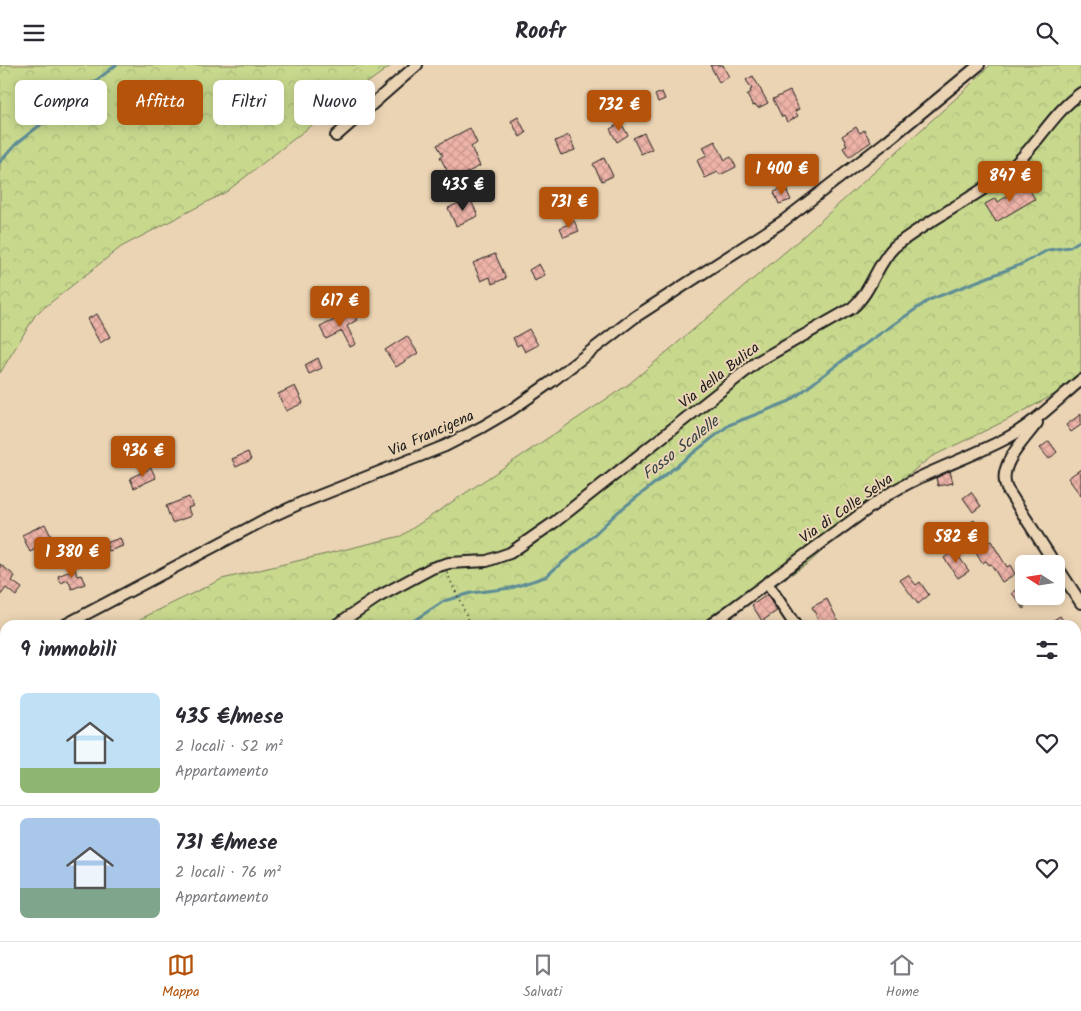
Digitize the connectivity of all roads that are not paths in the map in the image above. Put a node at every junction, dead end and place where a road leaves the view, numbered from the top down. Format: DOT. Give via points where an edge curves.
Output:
graph roads {
  1 [pos="417,65"];
  2 [pos="979,65"];
  3 [pos="1081,93"];
  4 [pos="336,136"];
  5 [pos="1081,381"];
  6 [pos="1045,412"];
  7 [pos="1050,555"];
  8 [pos="1065,579"];
  9 [pos="767,583"];
  10 [pos="1081,603"];
  11 [pos="74,620"];
  12 [pos="343,620"];
  13 [pos="717,620"];
  14 [pos="792,620"];
  1 -- 4 [label="street"];
  2 -- 11 [label="street, Via Francigena" via="782,222 635,317 520,404 482,427 422,455 276,513"];
  3 -- 12 [label="street, Via della Bulica" via="1006,172 894,247 881,263 864,296 852,308 757,362 556,521 510,553 487,561 443,564 428,570"];
  5 -- 6 [label="street, Via di Colle Selva"];
  6 -- 7 [label="street" via="1006,466 1004,480"];
  6 -- 9 [label="street, Via di Colle Selva" via="1008,438 890,493"];
  8 -- 10 [label="street"];
  9 -- 13 [label="street, Via di Colle Selva"];
  9 -- 14 [label="street"];
}
